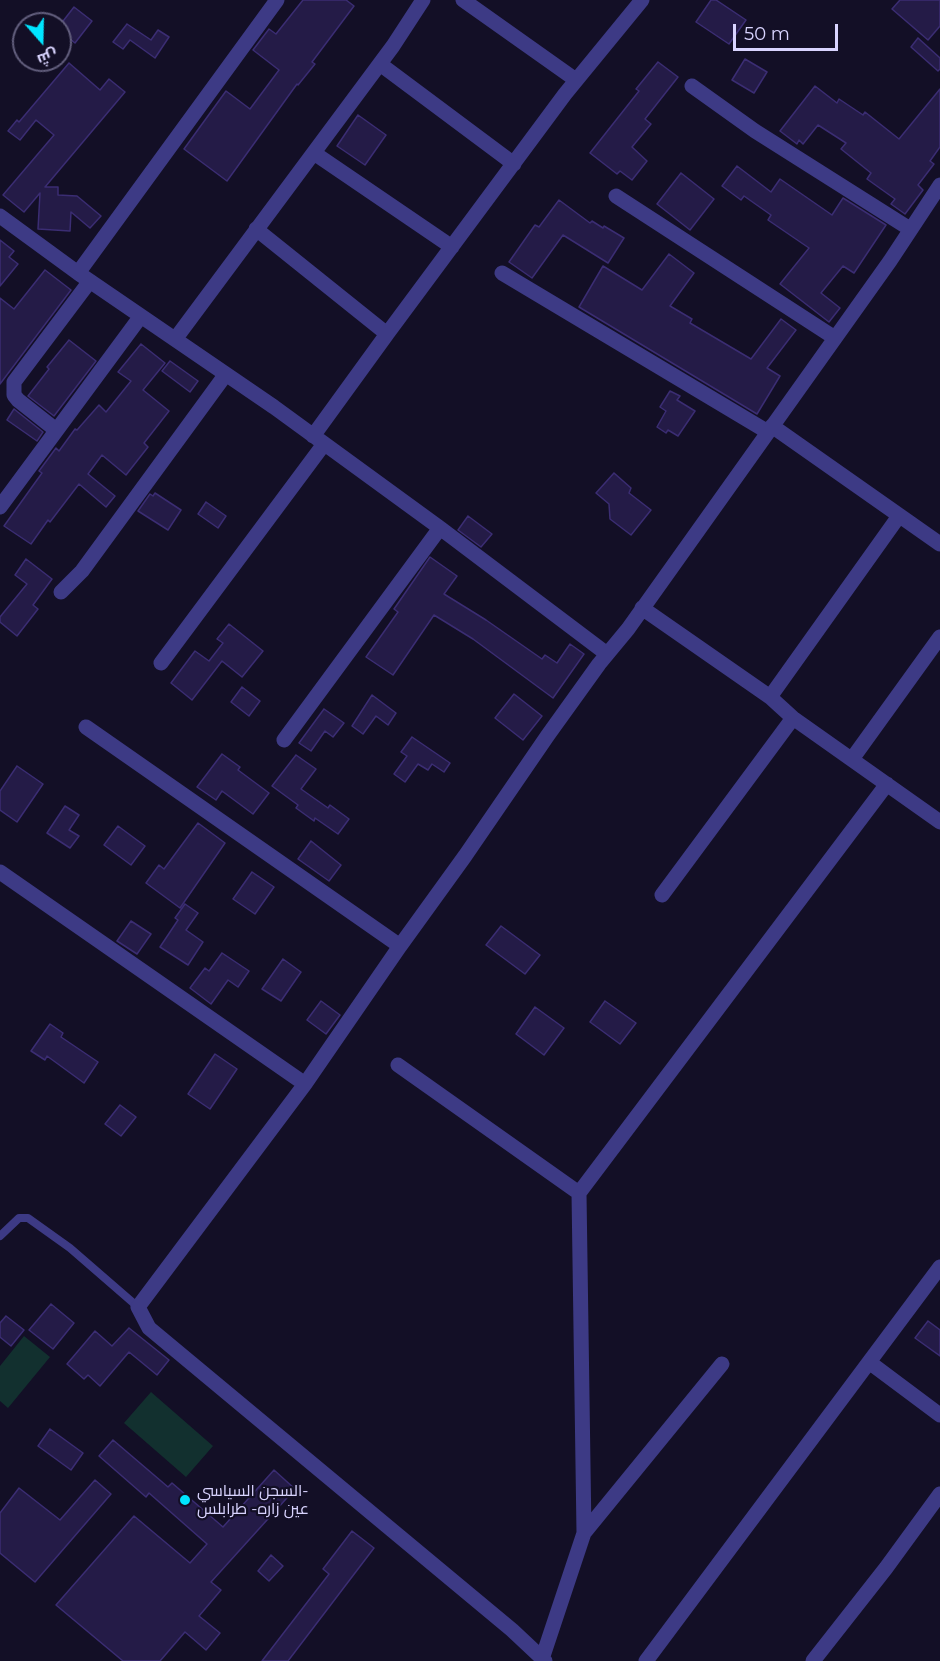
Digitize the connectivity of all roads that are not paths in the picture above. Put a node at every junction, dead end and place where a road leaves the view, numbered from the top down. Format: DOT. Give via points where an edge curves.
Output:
graph roads {
  1 [pos="277,0"];
  2 [pos="423,0"];
  3 [pos="463,0"];
  4 [pos="639,1"];
  5 [pos="380,64"];
  6 [pos="576,80"];
  7 [pos="692,86"];
  8 [pos="314,153"];
  9 [pos="514,164"];
  10 [pos="940,185"];
  11 [pos="616,196"];
  12 [pos="0,216"];
  13 [pos="256,229"];
  14 [pos="910,229"];
  15 [pos="452,247"];
  16 [pos="502,273"];
  17 [pos="84,277"];
  18 [pos="141,316"];
  19 [pos="387,334"];
  20 [pos="176,338"];
  21 [pos="835,338"];
  22 [pos="226,374"];
  23 [pos="770,429"];
  24 [pos="56,430"];
  25 [pos="318,440"];
  26 [pos="0,507"];
  27 [pos="899,516"];
  28 [pos="440,528"];
  29 [pos="940,544"];
  30 [pos="61,592"];
  31 [pos="642,608"];
  32 [pos="940,637"];
  33 [pos="607,654"];
  34 [pos="161,663"];
  35 [pos="770,697"];
  36 [pos="793,718"];
  37 [pos="86,727"];
  38 [pos="284,740"];
  39 [pos="852,759"];
  40 [pos="887,784"];
  41 [pos="940,822"];
  42 [pos="0,872"];
  43 [pos="662,895"];
  44 [pos="400,946"];
  45 [pos="398,1065"];
  46 [pos="305,1084"];
  47 [pos="579,1193"];
  48 [pos="0,1236"];
  49 [pos="940,1267"];
  50 [pos="138,1307"];
  51 [pos="869,1362"];
  52 [pos="722,1364"];
  53 [pos="940,1415"];
  54 [pos="940,1494"];
  55 [pos="584,1533"];
  56 [pos="544,1660"];
  57 [pos="645,1661"];
  58 [pos="813,1661"];
  1 -- 17 [label="street"];
  2 -- 5 [label="street"];
  3 -- 6 [label="street"];
  4 -- 6 [label="street"];
  5 -- 8 [label="street"];
  5 -- 9 [label="street"];
  6 -- 9 [label="street"];
  7 -- 14 [label="street" via="754,131"];
  8 -- 13 [label="street"];
  8 -- 15 [label="street"];
  9 -- 15 [label="street"];
  10 -- 14 [label="street"];
  11 -- 21 [label="street"];
  12 -- 17 [label="street"];
  13 -- 19 [label="street"];
  13 -- 20 [label="street"];
  14 -- 21 [label="street"];
  15 -- 19 [label="street"];
  16 -- 23 [label="street"];
  17 -- 18 [label="street"];
  17 -- 24 [label="street" via="14,382 18,400"];
  18 -- 20 [label="street"];
  18 -- 24 [label="street"];
  19 -- 25 [label="street"];
  20 -- 22 [label="street"];
  21 -- 23 [label="street"];
  22 -- 25 [label="street"];
  22 -- 30 [label="street" via="82,572"];
  23 -- 27 [label="street"];
  23 -- 31 [label="street"];
  24 -- 26 [label="street"];
  25 -- 28 [label="street"];
  25 -- 34 [label="street"];
  27 -- 29 [label="street"];
  27 -- 35 [label="street"];
  28 -- 33 [label="street"];
  28 -- 38 [label="street"];
  31 -- 33 [label="street"];
  31 -- 35 [label="street"];
  32 -- 39 [label="street"];
  33 -- 44 [label="street"];
  35 -- 36 [label="street"];
  36 -- 39 [label="street"];
  36 -- 43 [label="street"];
  37 -- 44 [label="street"];
  39 -- 40 [label="street"];
  40 -- 41 [label="street"];
  40 -- 47 [label="street"];
  42 -- 46 [label="street"];
  44 -- 46 [label="street"];
  45 -- 47 [label="street"];
  46 -- 50 [label="street"];
  47 -- 55 [label="street"];
  48 -- 50 [label="lane" via="19,1218 28,1218 70,1248"];
  49 -- 51 [label="street"];
  50 -- 56 [label="street" via="149,1328"];
  51 -- 53 [label="street"];
  51 -- 57 [label="street"];
  52 -- 55 [label="street"];
  54 -- 58 [label="street"];
  55 -- 56 [label="street"];
}
